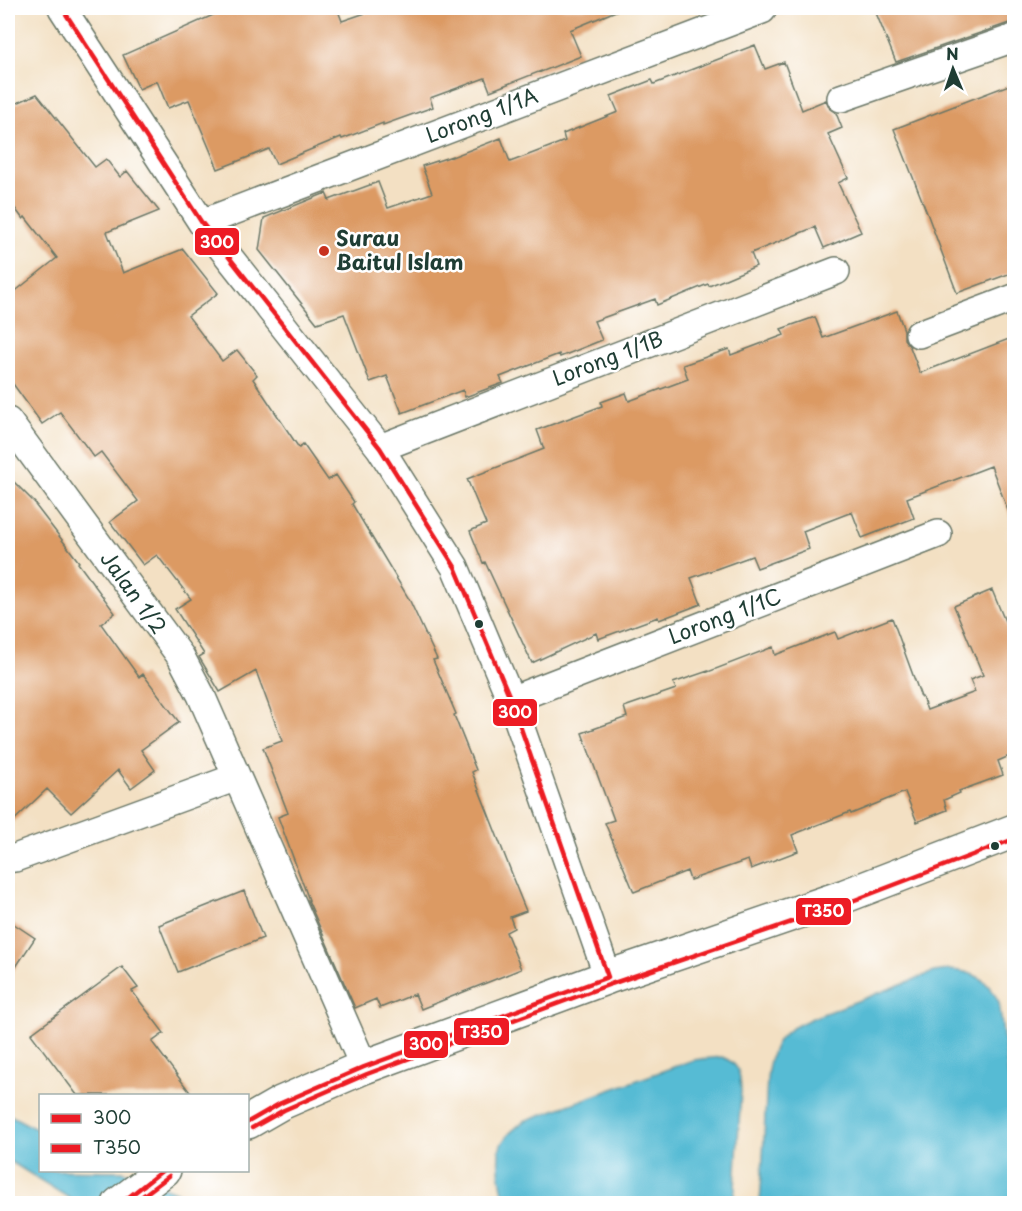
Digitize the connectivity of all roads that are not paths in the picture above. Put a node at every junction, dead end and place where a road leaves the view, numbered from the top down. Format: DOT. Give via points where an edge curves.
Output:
graph roads {
  1 [pos="62,8"];
  2 [pos="762,10"];
  3 [pos="1014,38"];
  4 [pos="841,98"];
  5 [pos="202,222"];
  6 [pos="836,271"];
  7 [pos="1014,298"];
  8 [pos="919,334"];
  9 [pos="8,421"];
  10 [pos="380,448"];
  11 [pos="938,534"];
  12 [pos="511,700"];
  13 [pos="237,777"];
  14 [pos="1014,831"];
  15 [pos="8,859"];
  16 [pos="608,977"];
  17 [pos="364,1066"];
  18 [pos="249,1121"];
  19 [pos="161,1172"];
  20 [pos="119,1203"];
  1 -- 5 [label="street"];
  2 -- 5 [label="street, Lorong 1/1A"];
  3 -- 4 [label="street"];
  5 -- 10 [label="street"];
  6 -- 10 [label="street, Lorong 1/1B"];
  7 -- 8 [label="street"];
  9 -- 13 [label="street, Jalan 1/2" via="180,657"];
  10 -- 12 [label="street" via="455,567"];
  11 -- 12 [label="street, Lorong 1/1C"];
  12 -- 16 [label="street"];
  13 -- 15 [label="street"];
  13 -- 17 [label="street, Jalan 1/2"];
  14 -- 16 [label="street" via="845,896"];
  16 -- 17 [label="street"];
  17 -- 18 [label="street"];
  19 -- 20 [label="street"];
}
